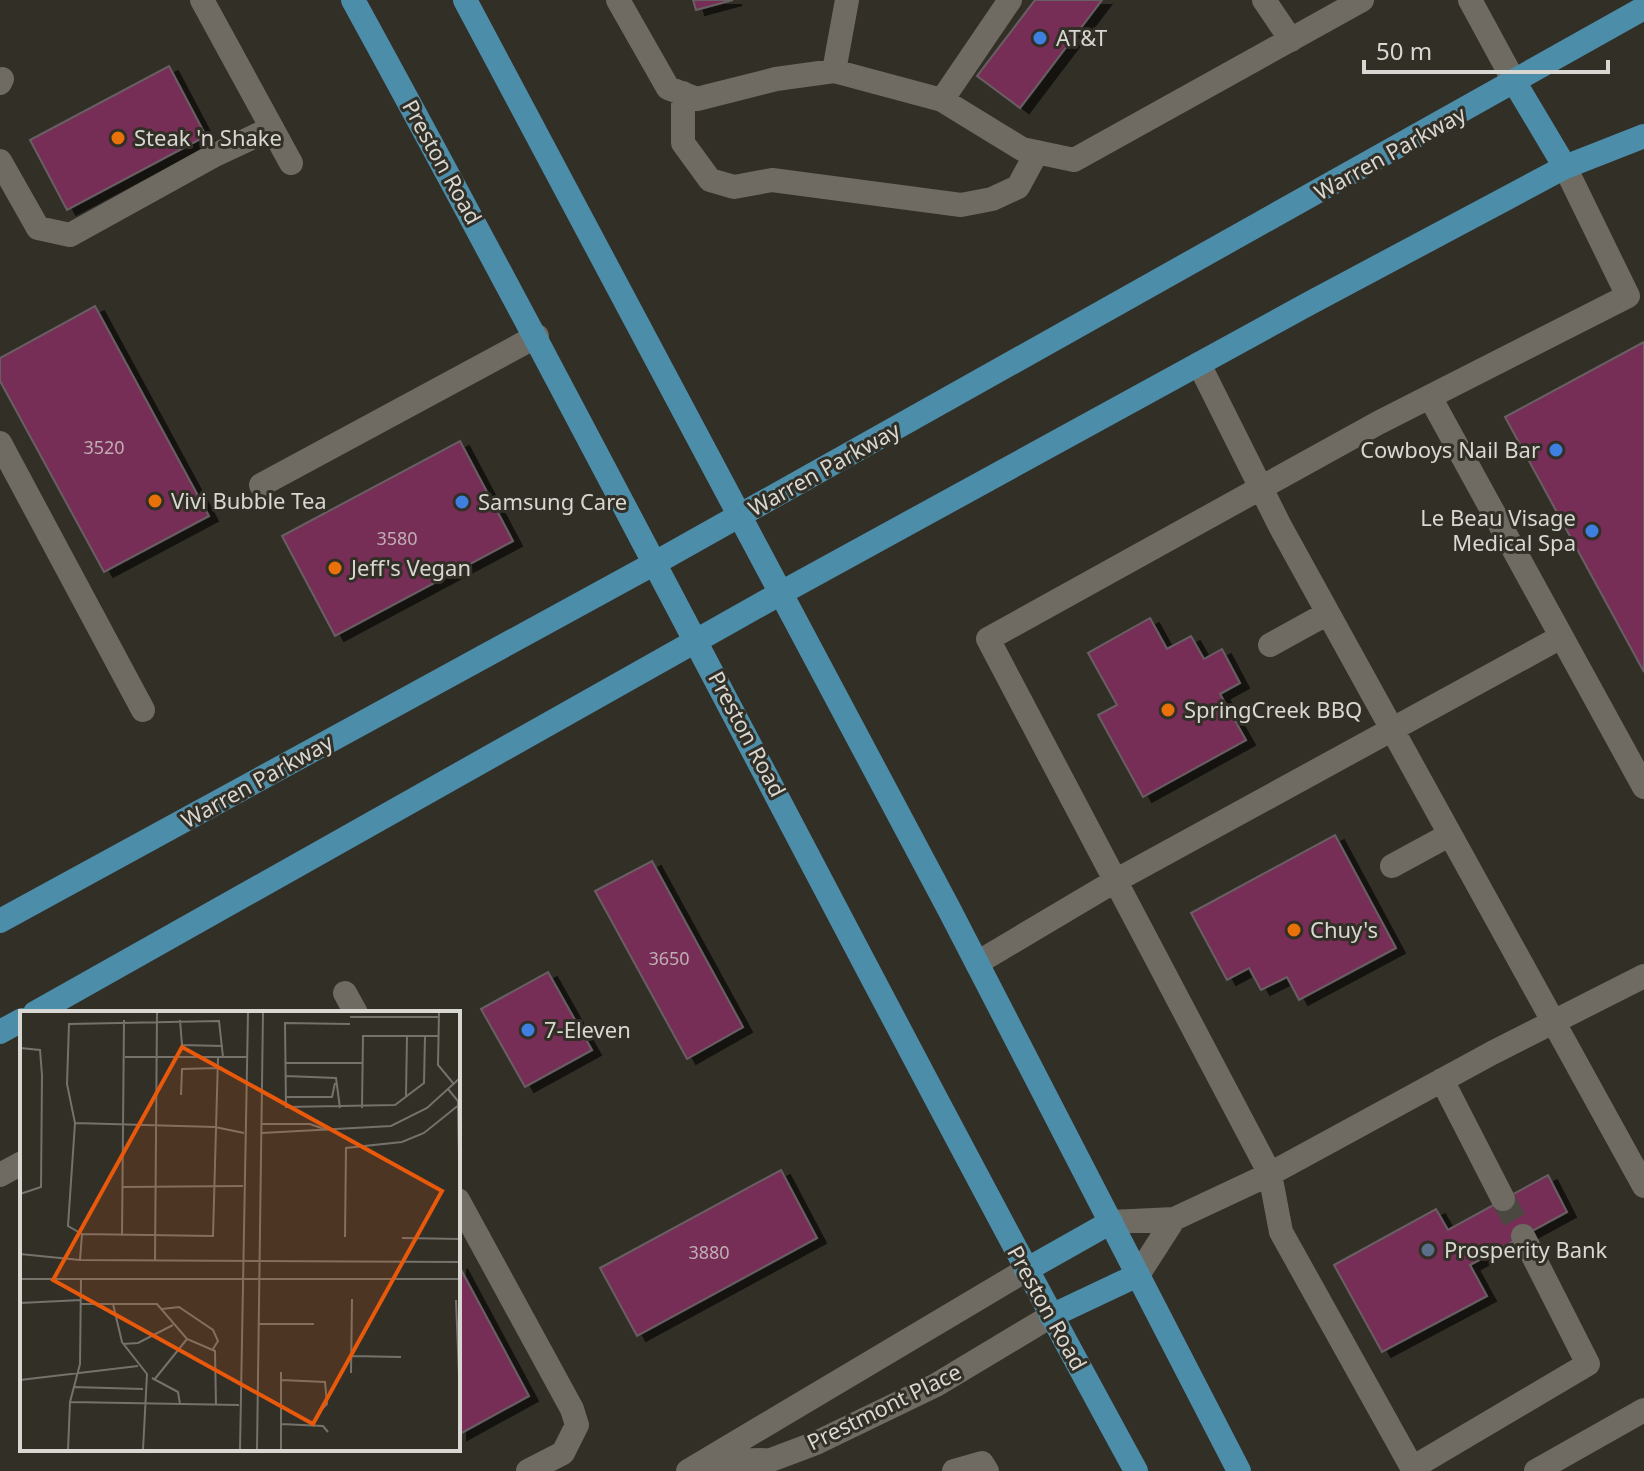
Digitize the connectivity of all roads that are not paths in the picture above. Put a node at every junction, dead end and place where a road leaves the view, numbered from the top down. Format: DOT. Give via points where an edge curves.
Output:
graph roads {
  1 [pos="202,0"];
  2 [pos="353,0"];
  3 [pos="465,0"];
  4 [pos="618,0"];
  5 [pos="847,0"];
  6 [pos="1010,0"];
  7 [pos="1264,0"];
  8 [pos="1362,0"];
  9 [pos="1470,0"];
  10 [pos="1644,8"];
  11 [pos="1291,40"];
  12 [pos="834,71"];
  13 [pos="1515,83"];
  14 [pos="683,93"];
  15 [pos="942,100"];
  16 [pos="272,128"];
  17 [pos="1644,136"];
  18 [pos="1037,152"];
  19 [pos="0,161"];
  20 [pos="291,163"];
  21 [pos="1565,167"];
  22 [pos="1636,292"];
  23 [pos="537,336"];
  24 [pos="1199,364"];
  25 [pos="1430,397"];
  26 [pos="0,443"];
  27 [pos="261,485"];
  28 [pos="1259,488"];
  29 [pos="739,516"];
  30 [pos="655,563"];
  31 [pos="781,593"];
  32 [pos="1328,613"];
  33 [pos="1561,637"];
  34 [pos="698,640"];
  35 [pos="1270,645"];
  36 [pos="143,710"];
  37 [pos="1391,730"];
  38 [pos="1644,787"];
  39 [pos="1449,835"];
  40 [pos="1392,866"];
  41 [pos="1115,881"];
  42 [pos="0,921"];
  43 [pos="977,963"];
  44 [pos="1644,976"];
  45 [pos="39,1011"];
  46 [pos="1553,1021"];
  47 [pos="1442,1080"];
  48 [pos="20,1164"];
  49 [pos="1270,1174"];
  50 [pos="0,1175"];
  51 [pos="1644,1186"];
  52 [pos="1503,1199"];
  53 [pos="460,1204"];
  54 [pos="1174,1219"];
  55 [pos="1111,1222"];
  56 [pos="1523,1236"];
  57 [pos="1026,1270"];
  58 [pos="1138,1275"];
  59 [pos="1051,1316"];
  60 [pos="1644,1410"];
  61 [pos="693,1468"];
  62 [pos="1413,1469"];
  63 [pos="528,1471"];
  64 [pos="954,1471"];
  65 [pos="987,1471"];
  66 [pos="1136,1471"];
  67 [pos="1239,1471"];
  68 [pos="1536,1471"];
  1 -- 16 [label="street"];
  2 -- 23 [label="main road, Preston Road"];
  3 -- 29 [label="main road"];
  4 -- 14 [label="street" via="668,88"];
  5 -- 12 [label="street"];
  6 -- 15 [label="street"];
  7 -- 11 [label="street"];
  8 -- 11 [label="street"];
  9 -- 13 [label="street"];
  10 -- 13 [label="main road, Warren Parkway"];
  11 -- 18 [label="street" via="1074,160"];
  12 -- 14 [label="street" via="697,99"];
  12 -- 15 [label="street"];
  13 -- 21 [label="main road"];
  13 -- 29 [label="main road, Warren Parkway"];
  14 -- 18 [label="street" via="683,143 710,180 734,187 772,180 961,205 1018,187"];
  15 -- 18 [label="street" via="1022,149"];
  16 -- 19 [label="street" via="70,235 38,228"];
  16 -- 20 [label="street"];
  17 -- 21 [label="main road"];
  21 -- 22 [label="street"];
  21 -- 24 [label="main road"];
  22 -- 25 [label="street"];
  23 -- 27 [label="street"];
  23 -- 30 [label="main road, Preston Road"];
  24 -- 28 [label="street"];
  24 -- 31 [label="main road"];
  25 -- 28 [label="street"];
  25 -- 33 [label="street"];
  26 -- 36 [label="street"];
  28 -- 32 [label="street"];
  28 -- 41 [label="street" via="988,639"];
  29 -- 30 [label="main road, Warren Parkway"];
  29 -- 31 [label="main road"];
  30 -- 34 [label="main road, Preston Road"];
  30 -- 42 [label="main road, Warren Parkway"];
  31 -- 34 [label="main road"];
  31 -- 43 [label="main road"];
  32 -- 35 [label="street"];
  32 -- 37 [label="street"];
  33 -- 37 [label="street"];
  33 -- 38 [label="street"];
  34 -- 45 [label="main road"];
  34 -- 57 [label="main road, Preston Road"];
  37 -- 39 [label="street"];
  37 -- 41 [label="street"];
  39 -- 40 [label="street"];
  39 -- 46 [label="street"];
  41 -- 43 [label="street"];
  41 -- 49 [label="street"];
  43 -- 55 [label="main road"];
  44 -- 46 [label="street"];
  46 -- 47 [label="street"];
  46 -- 51 [label="street"];
  47 -- 49 [label="street"];
  47 -- 52 [label="street"];
  48 -- 50 [label="street"];
  49 -- 54 [label="street"];
  49 -- 62 [label="street" via="1281,1232"];
  53 -- 63 [label="street" via="577,1425 563,1453"];
  54 -- 55 [label="street"];
  54 -- 58 [label="street"];
  55 -- 57 [label="main road"];
  55 -- 58 [label="main road"];
  56 -- 62 [label="street" via="1588,1364"];
  57 -- 59 [label="main road, Preston Road"];
  57 -- 61 [label="street, Prestmont Place"];
  58 -- 59 [label="main road"];
  58 -- 67 [label="main road"];
  59 -- 61 [label="street, Prestmont Place" via="936,1385 816,1443 771,1460"];
  59 -- 66 [label="main road, Preston Road"];
  60 -- 68 [label="street"];
  64 -- 65 [label="street" via="982,1463"];
}
